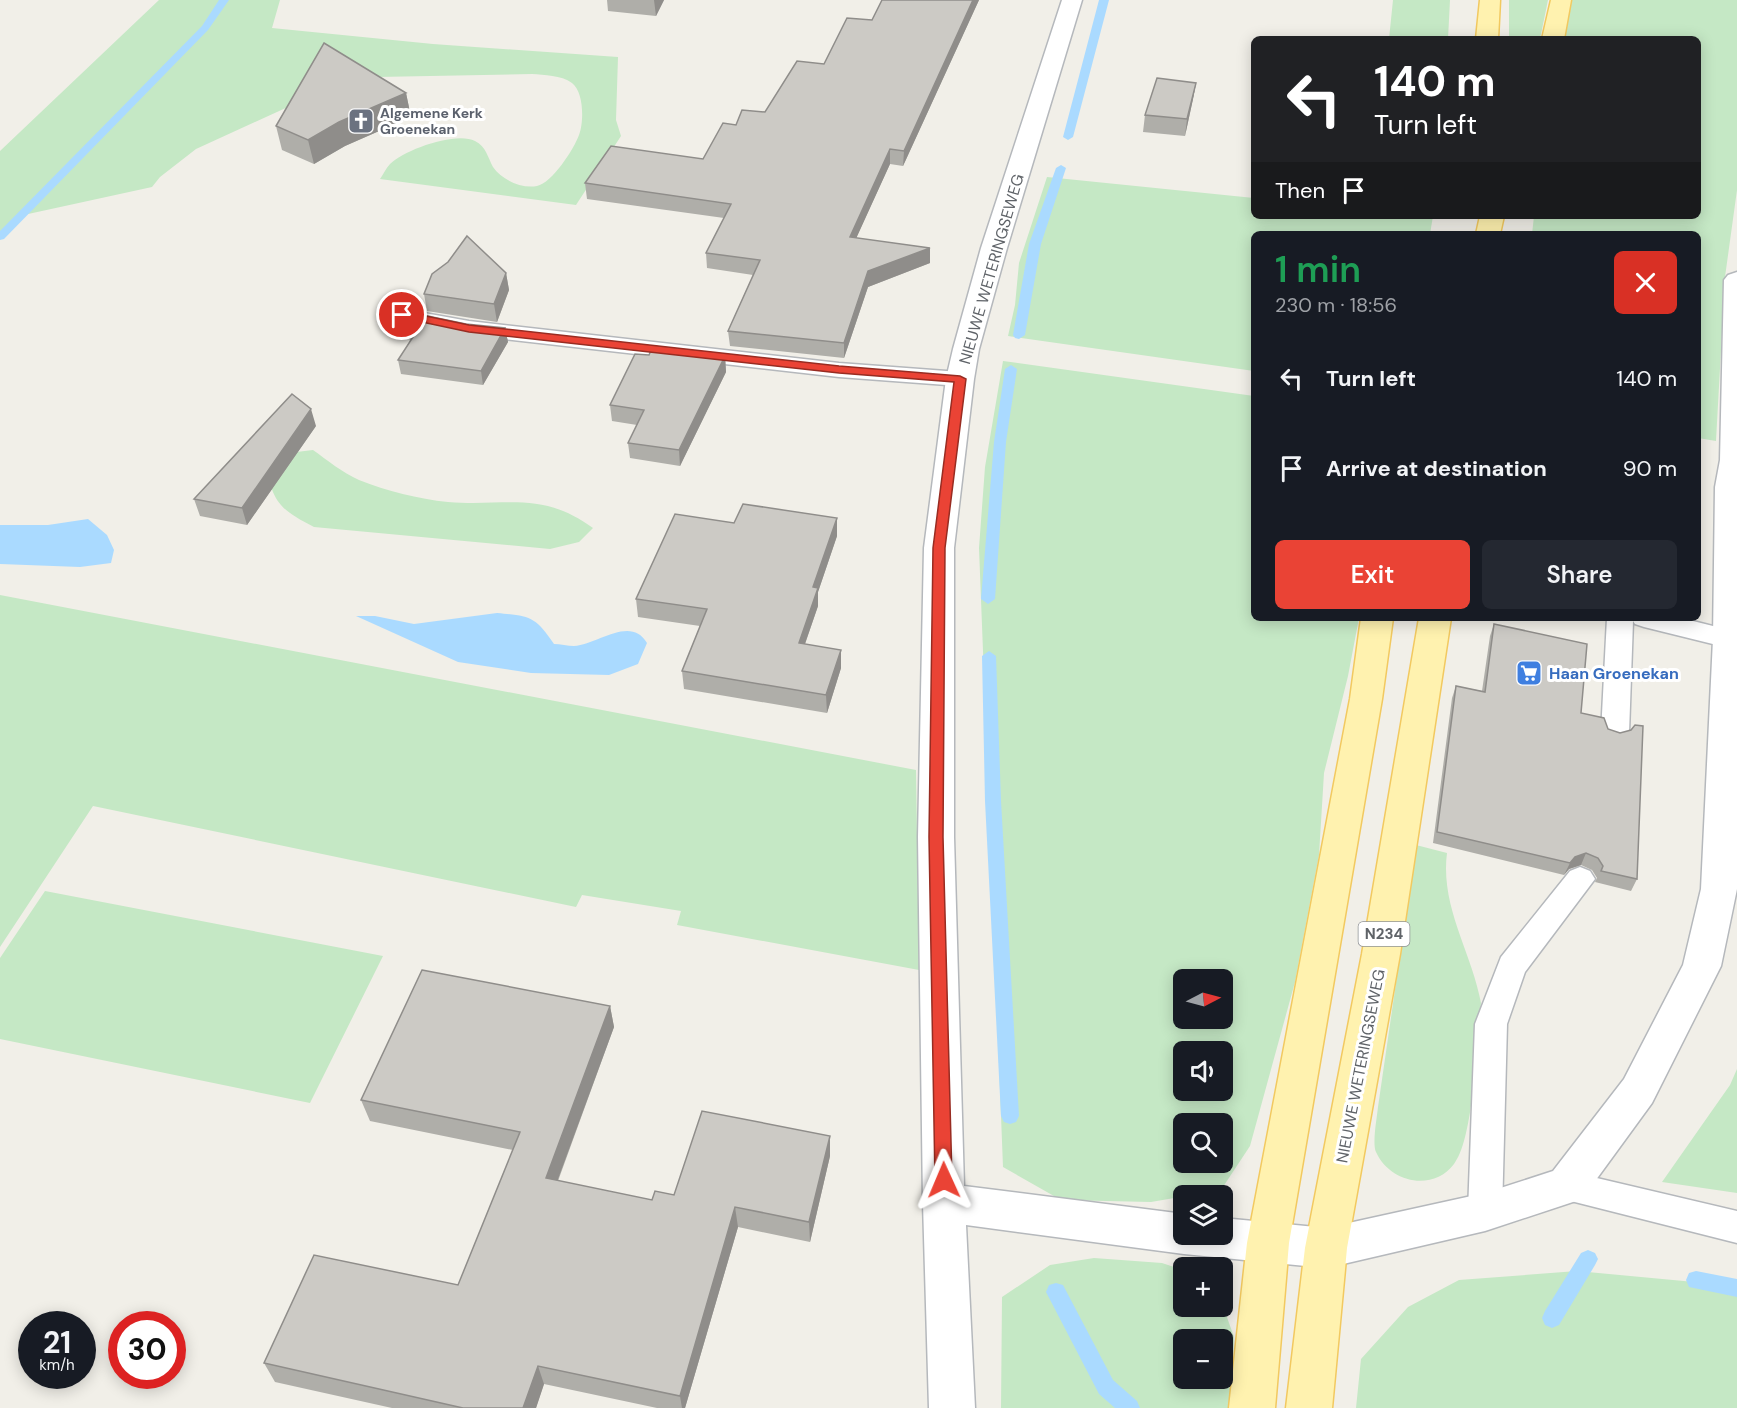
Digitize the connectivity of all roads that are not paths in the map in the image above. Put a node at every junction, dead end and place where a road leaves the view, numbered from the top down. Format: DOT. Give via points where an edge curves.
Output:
graph roads {
  1 [pos="1072,0"];
  2 [pos="1490,0"];
  3 [pos="1561,0"];
  4 [pos="1487,36"];
  5 [pos="1554,36"];
  6 [pos="1737,280"];
  7 [pos="402,315"];
  8 [pos="960,379"];
  9 [pos="1377,621"];
  10 [pos="1435,621"];
  11 [pos="1620,621"];
  12 [pos="1656,621"];
  13 [pos="1729,639"];
  14 [pos="1615,733"];
  15 [pos="1580,879"];
  16 [pos="1567,1186"];
  17 [pos="944,1203"];
  18 [pos="1485,1212"];
  19 [pos="1737,1227"];
  20 [pos="1173,1232"];
  21 [pos="1233,1239"];
  22 [pos="1268,1243"];
  23 [pos="1326,1248"];
  24 [pos="952,1408"];
  25 [pos="1252,1408"];
  26 [pos="1309,1408"];
  1 -- 8 [label="street, NIEUWE WETERINGSEWEG" via="994,248"];
  2 -- 4 [label="main road"];
  3 -- 5 [label="main road"];
  6 -- 13 [label="street"];
  7 -- 8 [label="lane" via="469,328 839,370"];
  8 -- 17 [label="street, NIEUWE WETERINGSEWEG" via="939,548 936,837"];
  9 -- 22 [label="main road"];
  10 -- 23 [label="main road, NIEUWE WETERINGSEWEG / N234" via="1381,954"];
  11 -- 14 [label="lane"];
  12 -- 13 [label="lane"];
  13 -- 16 [label="street" via="1719,889 1702,966 1638,1091"];
  15 -- 18 [label="lane" via="1512,966 1491,1024"];
  16 -- 18 [label="street"];
  16 -- 19 [label="lane"];
  17 -- 20 [label="street"];
  17 -- 24 [label="street, NIEUWE WETERINGSEWEG"];
  18 -- 23 [label="street"];
  21 -- 22 [label="street"];
  22 -- 23 [label="street"];
  22 -- 25 [label="main road"];
  23 -- 26 [label="main road, NIEUWE WETERINGSEWEG / N234"];
}
